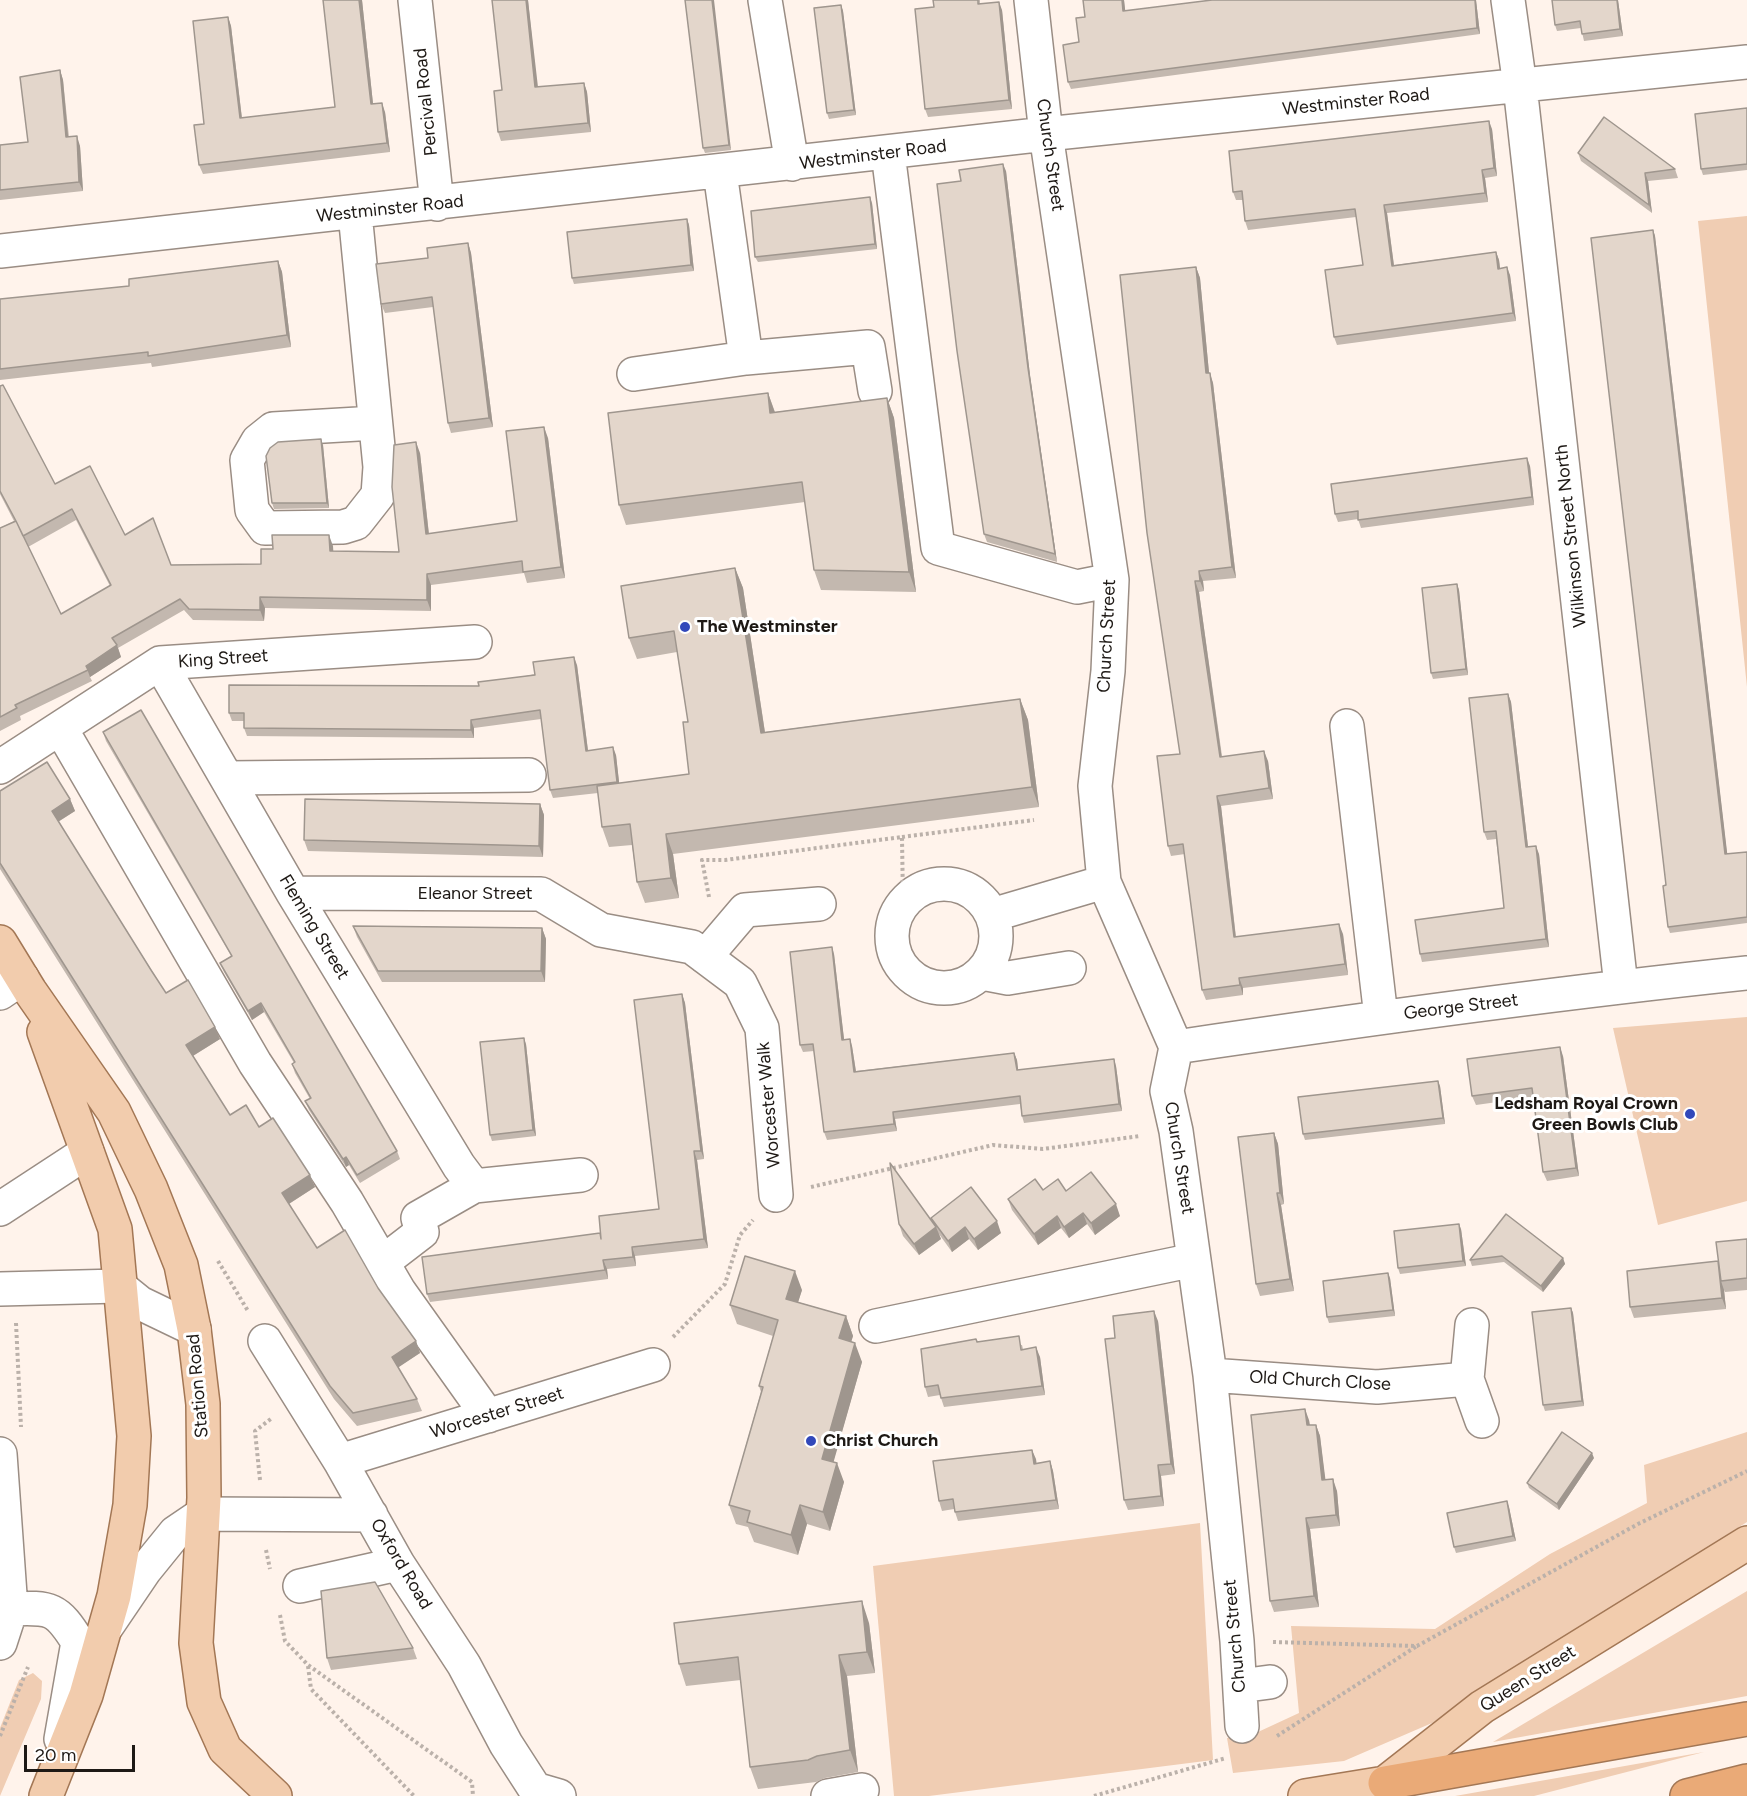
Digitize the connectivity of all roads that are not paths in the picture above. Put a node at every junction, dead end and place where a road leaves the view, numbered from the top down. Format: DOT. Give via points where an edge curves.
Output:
graph roads {
  1 [pos="416,0"];
  2 [pos="765,0"];
  3 [pos="1031,0"];
  4 [pos="1508,0"];
  5 [pos="1747,63"];
  6 [pos="1520,86"];
  7 [pos="1046,134"];
  8 [pos="888,153"];
  9 [pos="792,164"];
  10 [pos="720,172"];
  11 [pos="437,204"];
  12 [pos="355,213"];
  13 [pos="0,251"];
  14 [pos="746,358"];
  15 [pos="634,374"];
  16 [pos="875,391"];
  17 [pos="375,423"];
  18 [pos="1112,580"];
  19 [pos="475,642"];
  20 [pos="160,663"];
  21 [pos="1347,726"];
  22 [pos="61,729"];
  23 [pos="0,767"];
  24 [pos="529,775"];
  25 [pos="227,778"];
  26 [pos="1104,882"];
  27 [pos="293,892"];
  28 [pos="819,904"];
  29 [pos="992,915"];
  30 [pos="0,942"];
  31 [pos="712,949"];
  32 [pos="1069,968"];
  33 [pos="982,973"];
  34 [pos="1747,973"];
  35 [pos="740,983"];
  36 [pos="1621,986"];
  37 [pos="17,987"];
  38 [pos="1381,1017"];
  39 [pos="1176,1047"];
  40 [pos="87,1152"];
  41 [pos="581,1175"];
  42 [pos="474,1186"];
  43 [pos="776,1195"];
  44 [pos="0,1209"];
  45 [pos="1194,1260"];
  46 [pos="383,1262"];
  47 [pos="119,1286"];
  48 [pos="6,1295"];
  49 [pos="1472,1325"];
  50 [pos="876,1326"];
  51 [pos="194,1329"];
  52 [pos="265,1341"];
  53 [pos="645,1367"];
  54 [pos="1209,1375"];
  55 [pos="1467,1379"];
  56 [pos="488,1416"];
  57 [pos="1482,1421"];
  58 [pos="0,1454"];
  59 [pos="340,1461"];
  60 [pos="203,1515"];
  61 [pos="371,1515"];
  62 [pos="1747,1543"];
  63 [pos="399,1564"];
  64 [pos="283,1590"];
  65 [pos="11,1609"];
  66 [pos="104,1631"];
  67 [pos="0,1642"];
  68 [pos="1747,1719"];
  69 [pos="1242,1726"];
  70 [pos="1747,1781"];
  71 [pos="1385,1783"];
  72 [pos="50,1786"];
  73 [pos="862,1790"];
  74 [pos="275,1796"];
  75 [pos="559,1796"];
  76 [pos="828,1796"];
  77 [pos="1305,1796"];
  78 [pos="1687,1796"];
  1 -- 11 [label="street, Percival Road"];
  2 -- 9 [label="street"];
  3 -- 7 [label="street, Church Street"];
  4 -- 6 [label="street, Wilkinson Street North"];
  5 -- 6 [label="street, Westminster Road"];
  6 -- 7 [label="street, Westminster Road"];
  6 -- 36 [label="street, Wilkinson Street North"];
  7 -- 8 [label="street, Westminster Road"];
  7 -- 18 [label="street, Church Street"];
  8 -- 9 [label="street, Westminster Road"];
  8 -- 18 [label="street" via="938,548 1077,586"];
  9 -- 10 [label="street, Westminster Road"];
  10 -- 11 [label="street, Westminster Road"];
  10 -- 14 [label="street"];
  11 -- 12 [label="street, Westminster Road"];
  12 -- 13 [label="street, Westminster Road"];
  12 -- 17 [label="street"];
  14 -- 15 [label="street"];
  14 -- 16 [label="street" via="868,347"];
  17 -- 17 [label="street" via="380,467 378,495 356,524 265,528 252,510 247,460 258,441 273,429"];
  18 -- 26 [label="street, Church Street" via="1108,670 1095,786"];
  19 -- 20 [label="street, King Street"];
  20 -- 22 [label="street, King Street"];
  20 -- 25 [label="street, Fleming Street"];
  21 -- 38 [label="street"];
  22 -- 23 [label="street, King Street"];
  22 -- 46 [label="street" via="255,1063"];
  24 -- 25 [label="street"];
  25 -- 27 [label="street, Fleming Street"];
  26 -- 29 [label="street"];
  26 -- 39 [label="street, Church Street"];
  27 -- 31 [label="street, Eleanor Street" via="541,894 601,930"];
  27 -- 42 [label="street, Fleming Street"];
  28 -- 31 [label="street" via="745,910"];
  29 -- 33 [label="street" via="995,946"];
  29 -- 33 [label="street" via="968,889 951,884 916,891 903,902 894,918 893,953 902,969 916,981 932,988 950,989 967,984"];
  30 -- 37 [label="main road, Station Road"];
  31 -- 35 [label="street, Eleanor Street"];
  32 -- 33 [label="street" via="1008,978"];
  34 -- 36 [label="street, George Street"];
  35 -- 43 [label="street, Worcester Walk" via="762,1028"];
  36 -- 38 [label="street, George Street"];
  37 -- 40 [label="main road, Station Road"];
  37 -- 51 [label="main road, Station Road" via="114,1112 151,1189 181,1265"];
  38 -- 39 [label="street, George Street"];
  39 -- 45 [label="street, Church Street" via="1167,1091"];
  40 -- 44 [label="street"];
  40 -- 47 [label="main road, Station Road" via="115,1229"];
  41 -- 42 [label="street"];
  42 -- 46 [label="street" via="418,1218 422,1232"];
  45 -- 50 [label="street"];
  45 -- 54 [label="street, Church Street"];
  46 -- 56 [label="street" via="399,1291"];
  47 -- 48 [label="street"];
  47 -- 51 [label="street" via="140,1303"];
  47 -- 66 [label="main road, Station Road" via="133,1447 130,1504"];
  49 -- 55 [label="street"];
  51 -- 60 [label="main road, Station Road" via="203,1404"];
  52 -- 59 [label="street"];
  53 -- 56 [label="street, Worcester Street"];
  54 -- 55 [label="street, Old Church Close" via="1377,1387"];
  54 -- 69 [label="street, Church Street" via="1237,1641 1255,1684"];
  55 -- 57 [label="street"];
  56 -- 59 [label="street, Worcester Street"];
  58 -- 65 [label="street"];
  59 -- 61 [label="street, Oxford Road"];
  60 -- 61 [label="street"];
  60 -- 66 [label="street" via="175,1533"];
  60 -- 74 [label="main road, Station Road" via="196,1643 204,1702 225,1749"];
  61 -- 63 [label="street, Oxford Road"];
  62 -- 71 [label="main road, Queen Street" via="1482,1707"];
  63 -- 64 [label="street"];
  63 -- 75 [label="street, Oxford Road" via="464,1665 535,1789"];
  65 -- 67 [label="street"];
  65 -- 72 [label="street" via="39,1607 63,1618 78,1642"];
  66 -- 72 [label="main road, Station Road" via="86,1695"];
  68 -- 71 [label="highway"];
  70 -- 78 [label="highway"];
  71 -- 77 [label="main road, Queen Street"];
  73 -- 76 [label="street"];
}
